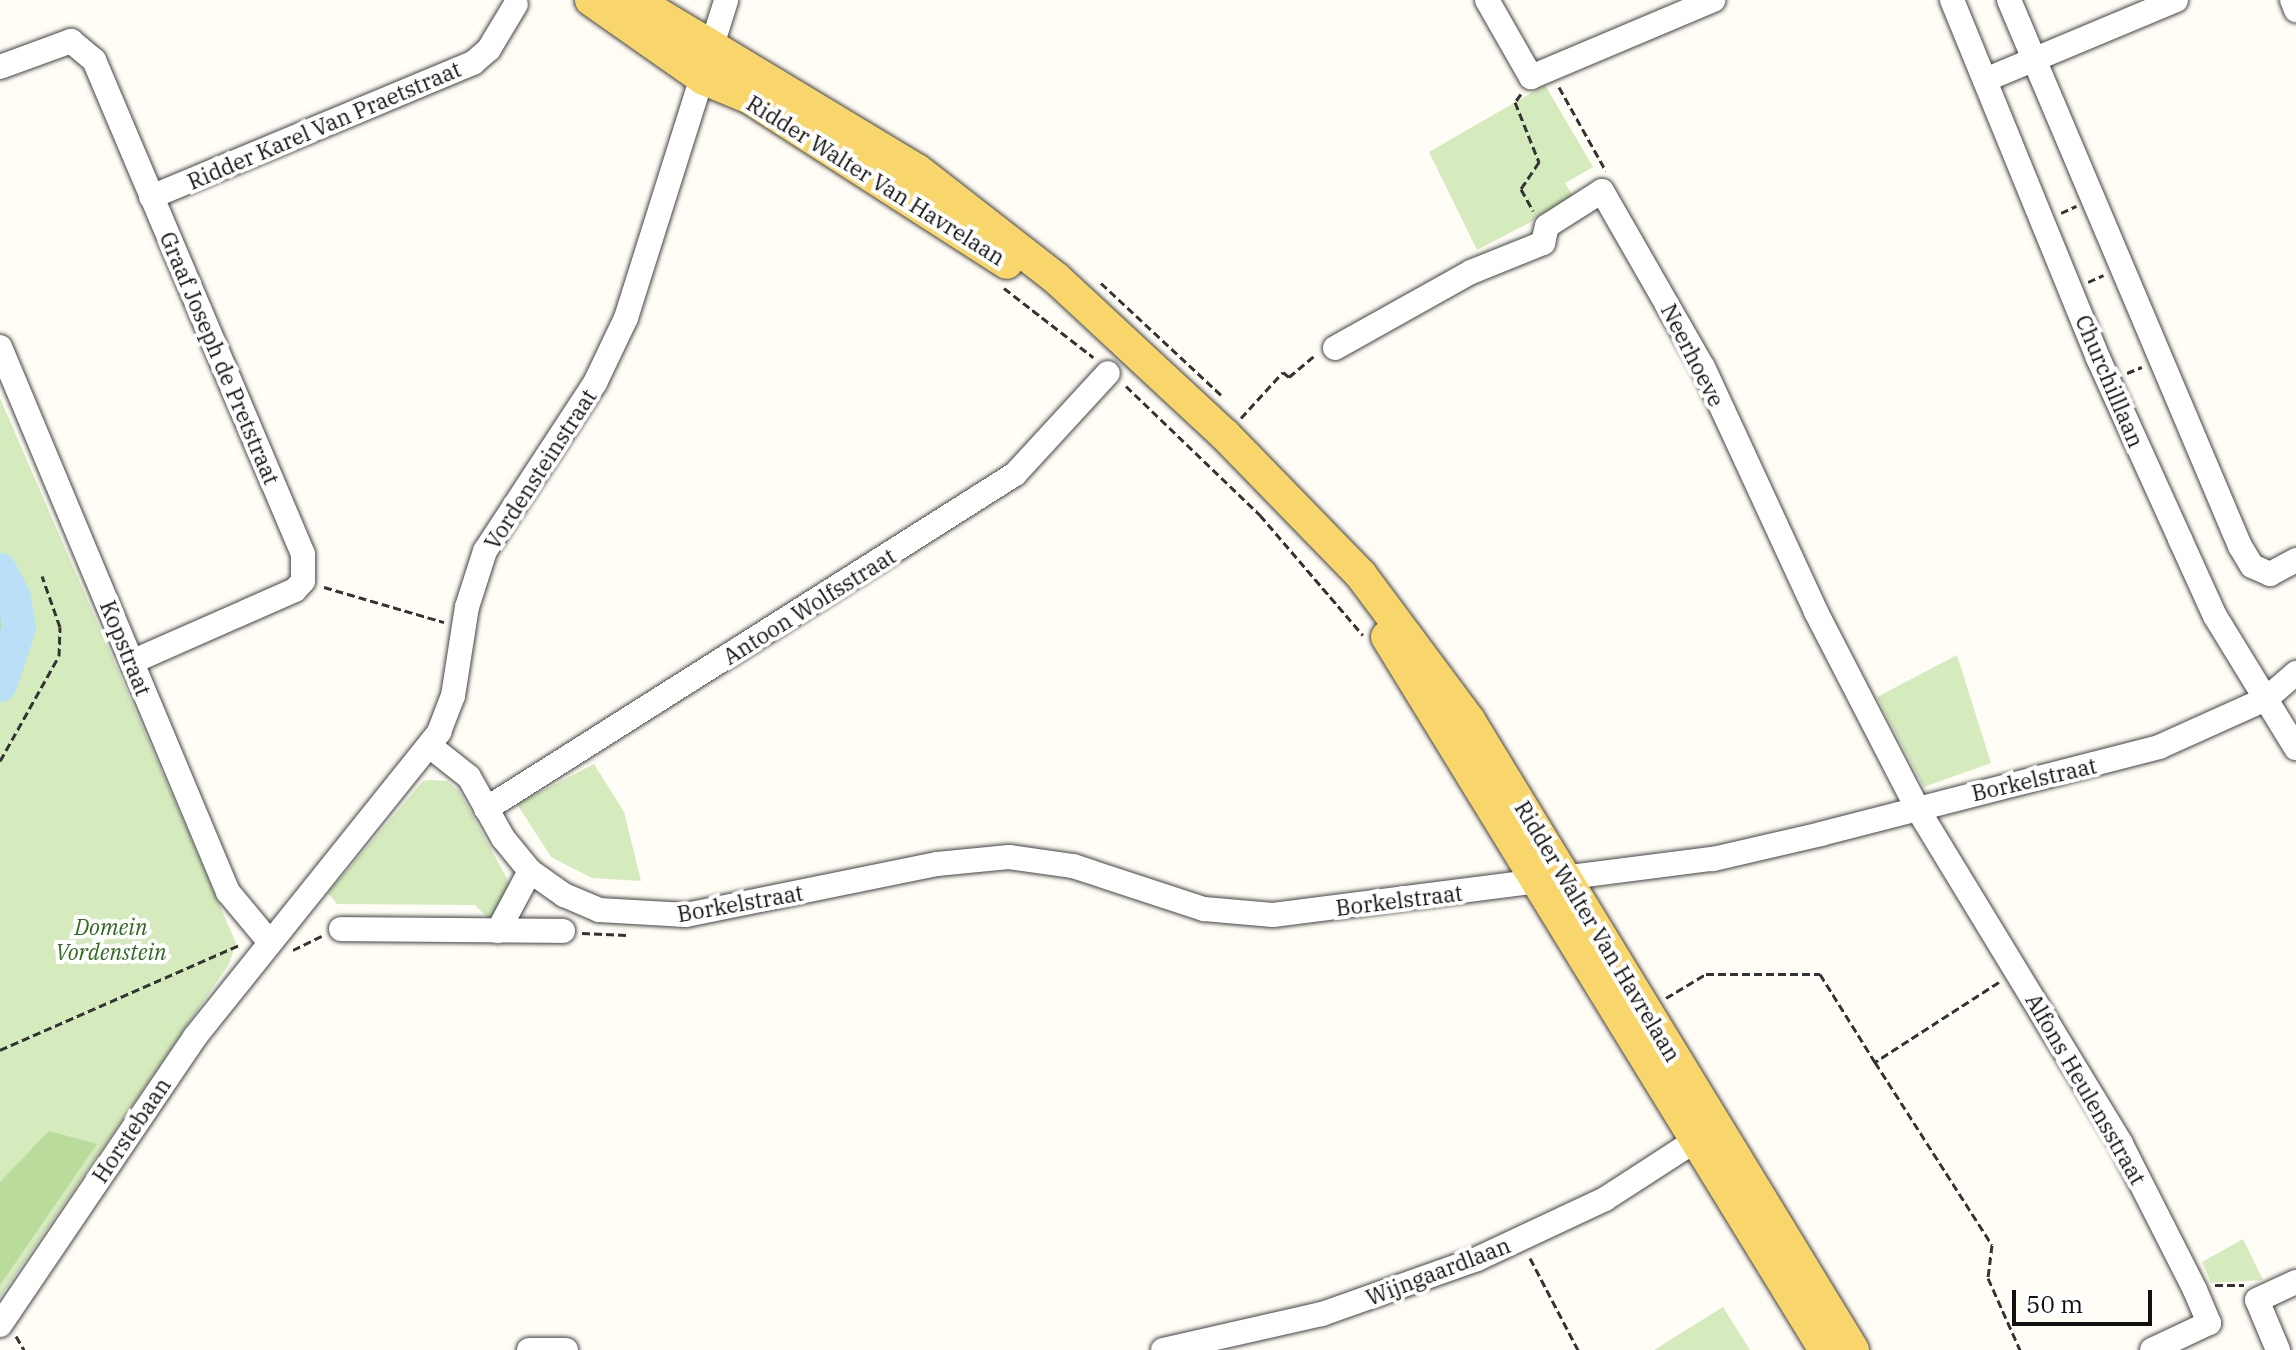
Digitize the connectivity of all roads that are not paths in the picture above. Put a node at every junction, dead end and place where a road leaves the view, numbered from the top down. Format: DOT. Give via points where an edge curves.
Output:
graph roads {
  1 [pos="591,0"];
  2 [pos="635,0"];
  3 [pos="726,0"];
  4 [pos="1487,0"];
  5 [pos="1713,0"];
  6 [pos="1952,0"];
  7 [pos="2009,0"];
  8 [pos="2176,0"];
  9 [pos="2292,0"];
  10 [pos="516,4"];
  11 [pos="2296,10"];
  12 [pos="708,46"];
  13 [pos="2033,59"];
  14 [pos="0,67"];
  15 [pos="704,79"];
  16 [pos="1985,80"];
  17 [pos="151,197"];
  18 [pos="0,347"];
  19 [pos="1335,348"];
  20 [pos="1112,364"];
  21 [pos="2294,560"];
  22 [pos="132,662"];
  23 [pos="2296,673"];
  24 [pos="2266,699"];
  25 [pos="431,747"];
  26 [pos="2296,748"];
  27 [pos="1917,808"];
  28 [pos="486,809"];
  29 [pos="530,871"];
  30 [pos="1552,878"];
  31 [pos="341,929"];
  32 [pos="498,931"];
  33 [pos="575,932"];
  34 [pos="268,940"];
  35 [pos="1693,1142"];
  36 [pos="2296,1282"];
  37 [pos="8,1330"];
  38 [pos="529,1350"];
  39 [pos="566,1350"];
  40 [pos="1163,1350"];
  41 [pos="1825,1350"];
  42 [pos="1853,1350"];
  43 [pos="2152,1350"];
  44 [pos="2278,1350"];
  1 -- 15 [label="main road, Ridder Walter Van Havrelaan"];
  2 -- 12 [label="main road, Ridder Walter Van Havrelaan"];
  3 -- 12 [label="street, Vordensteinstraat"];
  4 -- 5 [label="street" via="1540,73"];
  6 -- 16 [label="street, Churchilllaan"];
  7 -- 13 [label="street"];
  8 -- 13 [label="street"];
  9 -- 11 [label="street"];
  10 -- 17 [label="street, Ridder Karel Van Praetstraat" via="489,49 473,63"];
  12 -- 15 [label="street, Vordensteinstraat"];
  12 -- 20 [label="main road, Ridder Walter Van Havrelaan" via="917,170 1057,279"];
  13 -- 16 [label="street"];
  13 -- 21 [label="street" via="2252,566 2270,574"];
  14 -- 17 [label="street, Graaf Joseph de Pretstraat" via="54,44 83,47 94,60"];
  15 -- 20 [label="main road, Ridder Walter Van Havrelaan" via="750,98"];
  15 -- 25 [label="street, Vordensteinstraat" via="626,318 595,383 494,533 463,627 453,696"];
  16 -- 24 [label="street, Churchilllaan" via="2109,381 2215,616"];
  17 -- 22 [label="street, Graaf Joseph de Pretstraat" via="303,554 303,581 295,590"];
  18 -- 22 [label="street, Kopstraat"];
  19 -- 27 [label="street, Neerhoeve" via="1444,286 1543,243 1547,226 1602,191 1703,367 1816,612"];
  20 -- 28 [label="street, Antoon Wolfsstraat" via="1015,474"];
  20 -- 30 [label="main road, Ridder Walter Van Havrelaan" via="1225,435 1361,575 1416,643"];
  22 -- 34 [label="street, Kopstraat" via="228,892"];
  23 -- 24 [label="street, Borkelstraat"];
  24 -- 26 [label="street, Churchilllaan"];
  24 -- 27 [label="street, Borkelstraat" via="2159,747"];
  25 -- 28 [label="street, Borkelstraat" via="469,777"];
  25 -- 34 [label="street, Vordensteinstraat"];
  27 -- 30 [label="street, Borkelstraat" via="1713,859"];
  27 -- 43 [label="street, Alfons Heulensstraat" via="2121,1144 2209,1323"];
  28 -- 29 [label="street, Borkelstraat"];
  29 -- 30 [label="street, Borkelstraat" via="578,902 640,916 710,912 989,857 1073,866 1204,909 1251,914 1387,903"];
  29 -- 32 [label="street"];
  30 -- 35 [label="main road, Ridder Walter Van Havrelaan"];
  30 -- 42 [label="main road, Ridder Walter Van Havrelaan" via="1646,1011"];
  31 -- 32 [label="street"];
  32 -- 33 [label="street"];
  34 -- 37 [label="street, Horstebaan" via="195,1037"];
  35 -- 40 [label="street, Wijngaardlaan" via="1605,1199 1520,1239 1322,1314"];
  35 -- 41 [label="main road, Ridder Walter Van Havrelaan"];
  36 -- 44 [label="street" via="2257,1300"];
  38 -- 39 [label="street"];
}
